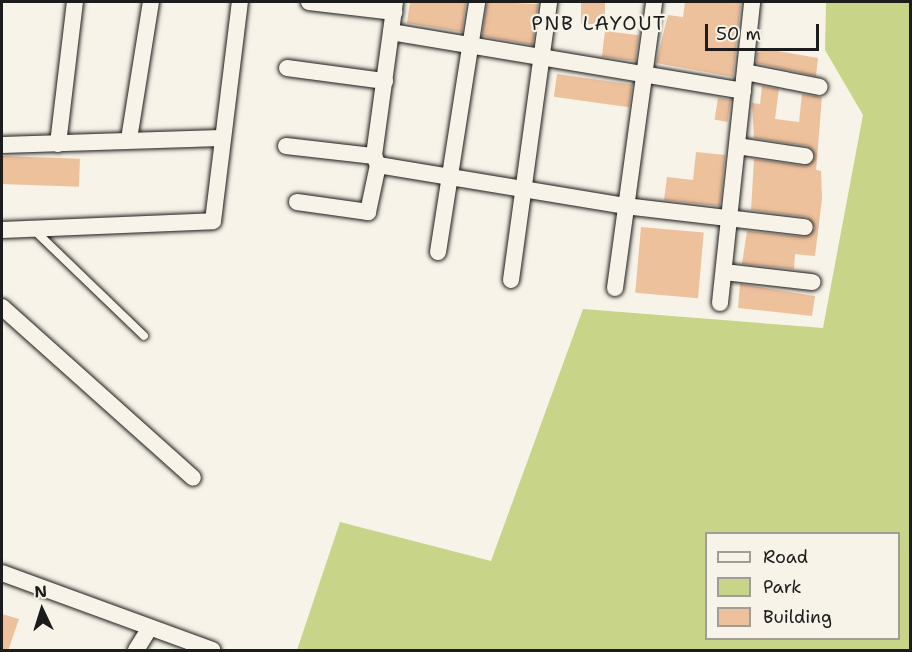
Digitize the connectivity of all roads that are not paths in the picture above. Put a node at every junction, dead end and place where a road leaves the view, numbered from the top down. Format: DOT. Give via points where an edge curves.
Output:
graph roads {
  1 [pos="75,2"];
  2 [pos="151,2"];
  3 [pos="240,2"];
  4 [pos="309,2"];
  5 [pos="477,2"];
  6 [pos="549,2"];
  7 [pos="654,2"];
  8 [pos="752,2"];
  9 [pos="394,7"];
  10 [pos="391,32"];
  11 [pos="471,46"];
  12 [pos="542,58"];
  13 [pos="287,68"];
  14 [pos="745,72"];
  15 [pos="645,75"];
  16 [pos="385,81"];
  17 [pos="820,87"];
  18 [pos="743,91"];
  19 [pos="221,138"];
  20 [pos="129,139"];
  21 [pos="58,144"];
  22 [pos="2,145"];
  23 [pos="286,146"];
  24 [pos="737,146"];
  25 [pos="805,156"];
  26 [pos="376,161"];
  27 [pos="452,175"];
  28 [pos="523,188"];
  29 [pos="297,202"];
  30 [pos="625,206"];
  31 [pos="732,220"];
  32 [pos="805,227"];
  33 [pos="32,229"];
  34 [pos="2,230"];
  35 [pos="438,252"];
  36 [pos="724,272"];
  37 [pos="511,280"];
  38 [pos="812,282"];
  39 [pos="615,288"];
  40 [pos="720,303"];
  41 [pos="2,307"];
  42 [pos="144,336"];
  43 [pos="193,478"];
  44 [pos="2,573"];
  45 [pos="150,628"];
  46 [pos="136,651"];
  47 [pos="212,651"];
  1 -- 21 [label="street"];
  2 -- 20 [label="street"];
  3 -- 19 [label="street"];
  4 -- 9 [label="street"];
  5 -- 11 [label="street"];
  6 -- 12 [label="street"];
  7 -- 15 [label="street"];
  8 -- 14 [label="street"];
  9 -- 10 [label="street"];
  10 -- 11 [label="street"];
  10 -- 16 [label="street"];
  11 -- 12 [label="street"];
  11 -- 27 [label="street"];
  12 -- 15 [label="street"];
  12 -- 28 [label="street"];
  13 -- 16 [label="street"];
  14 -- 17 [label="street"];
  14 -- 18 [label="street"];
  15 -- 18 [label="street"];
  15 -- 30 [label="street"];
  16 -- 26 [label="street"];
  18 -- 24 [label="street"];
  19 -- 20 [label="street"];
  19 -- 33 [label="street" via="213,221"];
  20 -- 21 [label="street"];
  21 -- 22 [label="street"];
  23 -- 26 [label="street"];
  24 -- 25 [label="street"];
  24 -- 31 [label="street"];
  26 -- 27 [label="street"];
  26 -- 29 [label="street" via="368,212"];
  27 -- 28 [label="street"];
  27 -- 35 [label="street"];
  28 -- 30 [label="street"];
  28 -- 37 [label="street"];
  30 -- 31 [label="street"];
  30 -- 39 [label="street"];
  31 -- 32 [label="street"];
  31 -- 36 [label="street"];
  33 -- 34 [label="street"];
  33 -- 42 [label="lane"];
  36 -- 38 [label="street"];
  36 -- 40 [label="street"];
  41 -- 43 [label="street"];
  44 -- 45 [label="street"];
  45 -- 46 [label="street"];
  45 -- 47 [label="street"];
}
